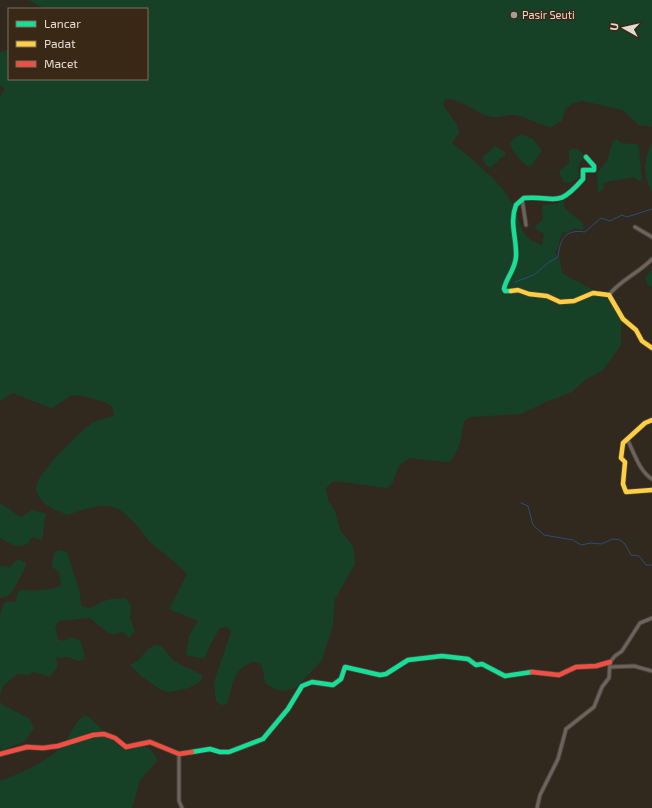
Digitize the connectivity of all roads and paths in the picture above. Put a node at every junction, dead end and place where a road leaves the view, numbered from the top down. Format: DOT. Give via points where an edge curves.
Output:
graph roads {
  1 [pos="586,157"];
  2 [pos="522,199"];
  3 [pos="526,225"];
  4 [pos="635,227"];
  5 [pos="652,237"];
  6 [pos="652,259"];
  7 [pos="608,295"];
  8 [pos="652,348"];
  9 [pos="652,420"];
  10 [pos="627,439"];
  11 [pos="652,479"];
  12 [pos="652,490"];
  13 [pos="652,618"];
  14 [pos="610,664"];
  15 [pos="652,671"];
  16 [pos="0,754"];
  17 [pos="179,754"];
  18 [pos="182,808"];
  19 [pos="537,808"];
  1 -- 2 [label="street" via="594,166 594,170 583,170 583,179 568,193 554,200 531,196"];
  2 -- 3 [label="street"];
  2 -- 7 [label="street" via="513,212 516,260 512,274 503,287 505,291 518,290 547,296 560,302 574,301 593,292"];
  4 -- 5 [label="street"];
  6 -- 7 [label="street"];
  7 -- 8 [label="street" via="623,320"];
  9 -- 10 [label="street"];
  10 -- 11 [label="street" via="647,476"];
  10 -- 12 [label="street" via="621,450 621,458 625,462 623,484 626,492"];
  13 -- 14 [label="street" via="640,623 622,651"];
  14 -- 15 [label="street"];
  14 -- 17 [label="street" via="576,667 559,675 528,672 505,676 482,664 476,665 468,659 442,656 408,660 386,674 374,676 345,668 341,678 334,685 312,682 302,686 263,739 229,752 210,749"];
  14 -- 19 [label="street" via="609,678 602,687 594,707 566,729 558,759 540,795"];
  16 -- 17 [label="street" via="27,747 58,746 92,734 104,734 115,738 126,747 150,742"];
  17 -- 18 [label="street" via="179,801"];
}
